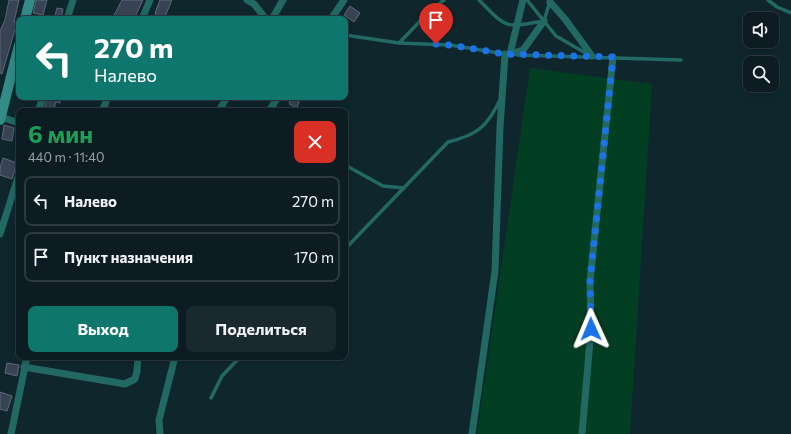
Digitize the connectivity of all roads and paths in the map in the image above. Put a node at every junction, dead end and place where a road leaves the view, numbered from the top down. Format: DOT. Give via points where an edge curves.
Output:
graph roads {
  1 [pos="30,0"];
  2 [pos="73,0"];
  3 [pos="150,0"];
  4 [pos="247,0"];
  5 [pos="283,0"];
  6 [pos="344,0"];
  7 [pos="444,0"];
  8 [pos="479,0"];
  9 [pos="523,0"];
  10 [pos="526,0"];
  11 [pos="768,0"];
  12 [pos="550,1"];
  13 [pos="791,13"];
  14 [pos="26,16"];
  15 [pos="68,16"];
  16 [pos="143,16"];
  17 [pos="264,16"];
  18 [pos="274,16"];
  19 [pos="333,16"];
  20 [pos="544,21"];
  21 [pos="516,26"];
  22 [pos="348,35"];
  23 [pos="399,43"];
  24 [pos="508,54"];
  25 [pos="16,56"];
  26 [pos="592,56"];
  27 [pos="613,57"];
  28 [pos="681,60"];
  29 [pos="502,94"];
  30 [pos="0,118"];
  31 [pos="16,122"];
  32 [pos="348,167"];
  33 [pos="16,183"];
  34 [pos="404,188"];
  35 [pos="0,234"];
  36 [pos="348,246"];
  37 [pos="26,360"];
  38 [pos="138,360"];
  39 [pos="175,360"];
  40 [pos="237,360"];
  41 [pos="24,367"];
  42 [pos="211,398"];
  43 [pos="11,434"];
  44 [pos="160,434"];
  45 [pos="472,434"];
  46 [pos="582,434"];
  1 -- 14 [label="main road"];
  2 -- 15 [label="street"];
  3 -- 16 [label="street"];
  4 -- 17 [label="street"];
  5 -- 18 [label="street"];
  6 -- 19 [label="street"];
  7 -- 23 [label="lane"];
  8 -- 21 [label="lane" via="503,23"];
  9 -- 21 [label="street"];
  10 -- 20 [label="lane"];
  11 -- 13 [label="lane"];
  12 -- 20 [label="lane"];
  12 -- 26 [label="street"];
  20 -- 21 [label="lane"];
  20 -- 24 [label="street" via="523,50"];
  20 -- 26 [label="lane" via="556,36"];
  21 -- 24 [label="street"];
  22 -- 23 [label="lane"];
  23 -- 24 [label="lane" via="450,45"];
  24 -- 26 [label="lane"];
  24 -- 29 [label="street"];
  25 -- 30 [label="main road"];
  26 -- 27 [label="lane"];
  27 -- 28 [label="lane"];
  27 -- 46 [label="street" via="590,281 591,329"];
  29 -- 34 [label="lane" via="494,112 480,130 448,142"];
  29 -- 45 [label="street" via="495,271"];
  30 -- 31 [label="street"];
  32 -- 34 [label="lane" via="383,186"];
  33 -- 35 [label="street"];
  34 -- 36 [label="lane"];
  37 -- 41 [label="street"];
  38 -- 41 [label="street" via="135,379 125,384"];
  39 -- 44 [label="street" via="159,420"];
  40 -- 42 [label="lane" via="222,376"];
  41 -- 43 [label="street"];
}
